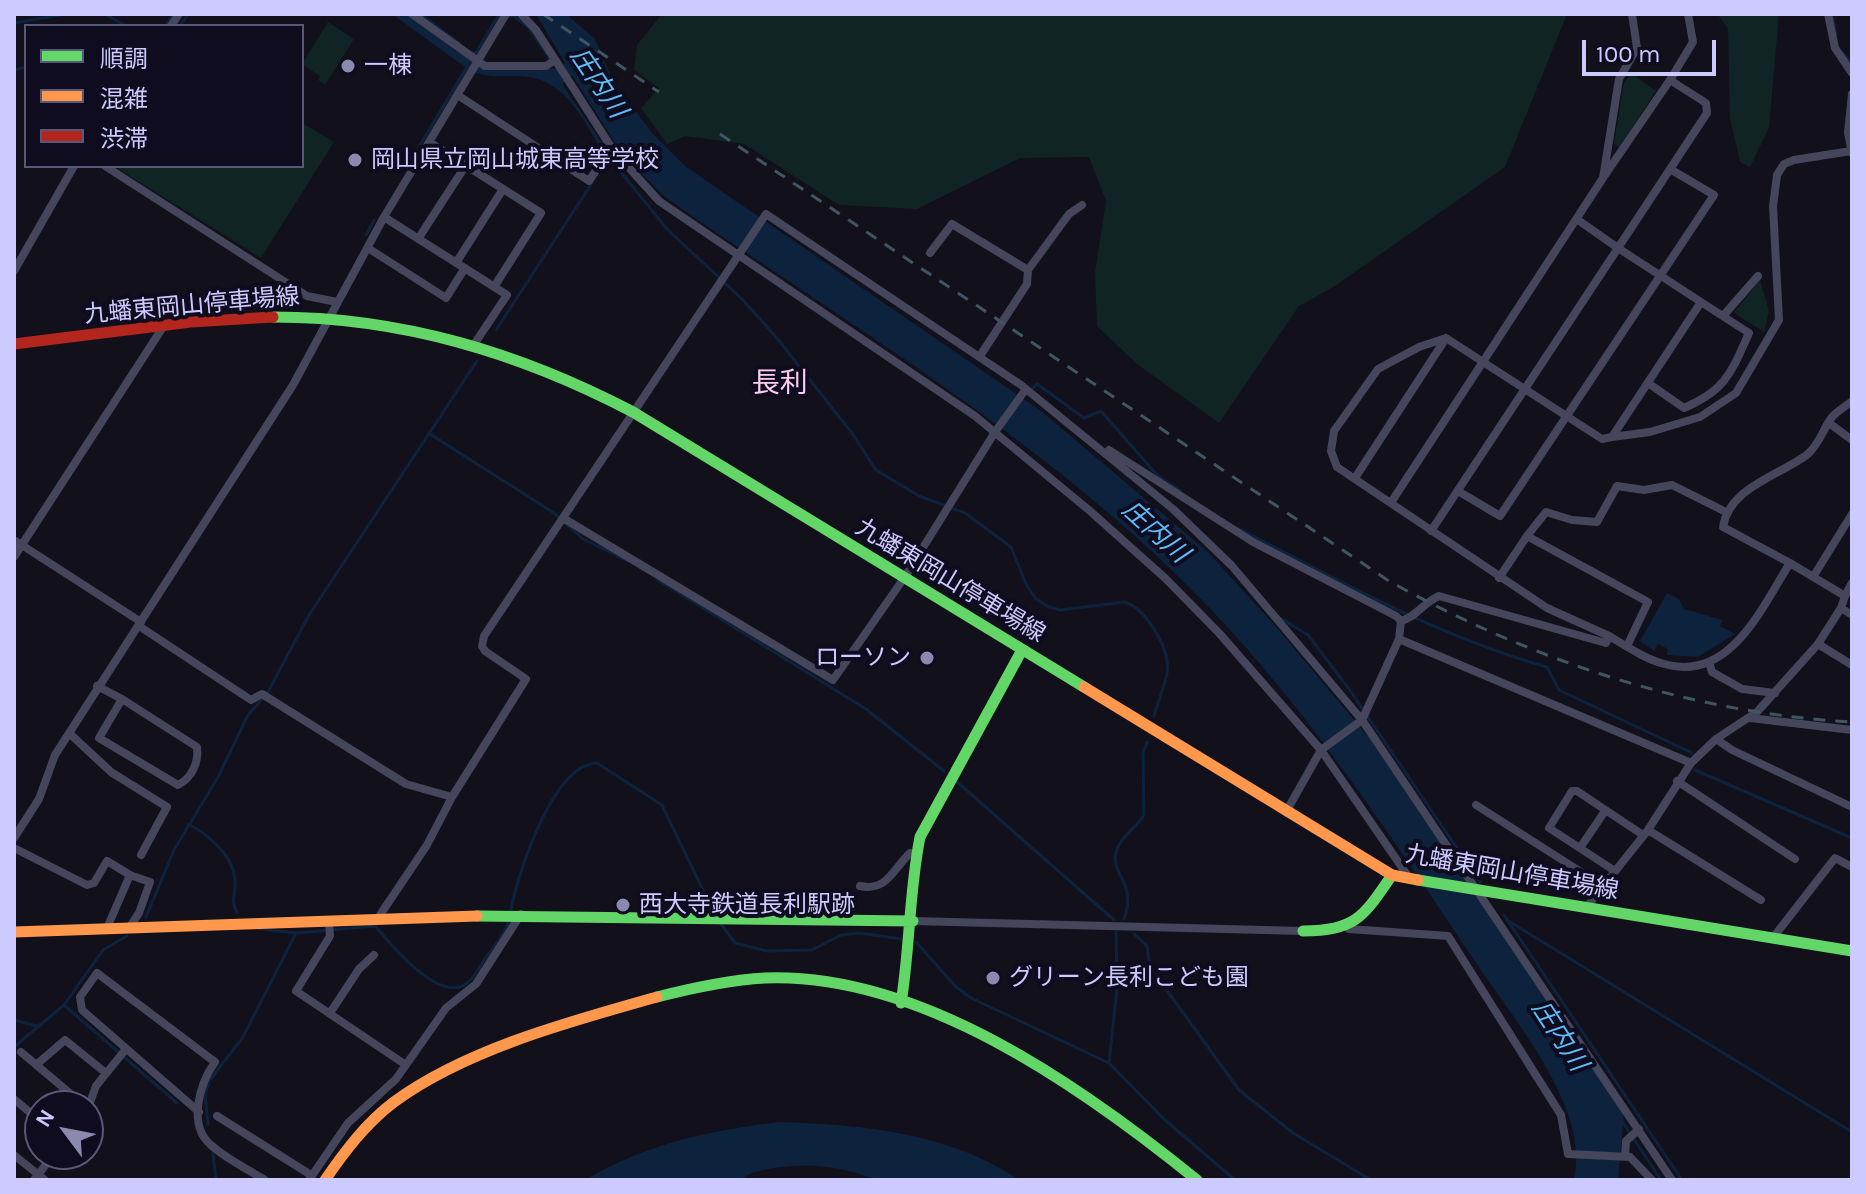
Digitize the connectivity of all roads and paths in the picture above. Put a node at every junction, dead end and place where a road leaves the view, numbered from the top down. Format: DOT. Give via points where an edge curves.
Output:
graph roads {
  1 [pos="412,14"];
  2 [pos="506,14"];
  3 [pos="521,14"];
  4 [pos="1632,14"];
  5 [pos="1688,14"];
  6 [pos="1828,14"];
  7 [pos="477,62"];
  8 [pos="554,63"];
  9 [pos="1852,73"];
  10 [pos="1670,80"];
  11 [pos="1852,94"];
  12 [pos="459,96"];
  13 [pos="429,142"];
  14 [pos="1851,152"];
  15 [pos="613,157"];
  16 [pos="466,165"];
  17 [pos="73,168"];
  18 [pos="108,168"];
  19 [pos="1670,169"];
  20 [pos="1603,178"];
  21 [pos="503,189"];
  22 [pos="1082,205"];
  23 [pos="384,217"];
  24 [pos="1578,220"];
  25 [pos="418,239"];
  26 [pos="368,248"];
  27 [pos="1618,248"];
  28 [pos="930,253"];
  29 [pos="739,254"];
  30 [pos="461,265"];
  31 [pos="1028,270"];
  32 [pos="14,271"];
  33 [pos="1661,275"];
  34 [pos="1758,276"];
  35 [pos="494,287"];
  36 [pos="337,302"];
  37 [pos="1701,302"];
  38 [pos="1723,316"];
  39 [pos="329,319"];
  40 [pos="163,327"];
  41 [pos="1446,338"];
  42 [pos="475,343"];
  43 [pos="14,344"];
  44 [pos="980,356"];
  45 [pos="1483,360"];
  46 [pos="1648,383"];
  47 [pos="1524,388"];
  48 [pos="1026,389"];
  49 [pos="1852,401"];
  50 [pos="633,412"];
  51 [pos="1567,415"];
  52 [pos="1829,423"];
  53 [pos="995,432"];
  54 [pos="1088,436"];
  55 [pos="1612,437"];
  56 [pos="1852,440"];
  57 [pos="1355,478"];
  58 [pos="1458,491"];
  59 [pos="1392,501"];
  60 [pos="1728,513"];
  61 [pos="1852,514"];
  62 [pos="561,521"];
  63 [pos="1431,531"];
  64 [pos="1527,536"];
  65 [pos="18,543"];
  66 [pos="14,557"];
  67 [pos="1790,563"];
  68 [pos="1813,577"];
  69 [pos="904,578"];
  70 [pos="1499,578"];
  71 [pos="1852,583"];
  72 [pos="1845,596"];
  73 [pos="1841,608"];
  74 [pos="1852,615"];
  75 [pos="1408,618"];
  76 [pos="140,624"];
  77 [pos="1609,636"];
  78 [pos="1399,639"];
  79 [pos="1818,644"];
  80 [pos="1627,646"];
  81 [pos="1022,650"];
  82 [pos="1709,662"];
  83 [pos="1852,665"];
  84 [pos="97,686"];
  85 [pos="1775,693"];
  86 [pos="122,699"];
  87 [pos="1363,717"];
  88 [pos="1750,718"];
  89 [pos="1852,730"];
  90 [pos="69,733"];
  91 [pos="1716,739"];
  92 [pos="1322,749"];
  93 [pos="1691,763"];
  94 [pos="1677,781"];
  95 [pos="452,797"];
  96 [pos="1476,805"];
  97 [pos="1852,807"];
  98 [pos="1605,811"];
  99 [pos="1286,812"];
  100 [pos="1645,832"];
  101 [pos="14,838"];
  102 [pos="14,848"];
  103 [pos="1580,848"];
  104 [pos="916,854"];
  105 [pos="141,855"];
  106 [pos="1795,859"];
  107 [pos="1852,867"];
  108 [pos="1615,871"];
  109 [pos="130,875"];
  110 [pos="1392,875"];
  111 [pos="1413,880"];
  112 [pos="860,886"];
  113 [pos="1603,886"];
  114 [pos="1480,893"];
  115 [pos="1761,900"];
  116 [pos="1585,909"];
  117 [pos="513,914"];
  118 [pos="378,918"];
  119 [pos="913,921"];
  120 [pos="330,926"];
  121 [pos="107,928"];
  122 [pos="129,928"];
  123 [pos="1349,929"];
  124 [pos="1303,931"];
  125 [pos="14,932"];
  126 [pos="1772,939"];
  127 [pos="1852,951"];
  128 [pos="374,955"];
  129 [pos="901,1003"];
  130 [pos="330,1013"];
  131 [pos="21,1052"];
  132 [pos="123,1053"];
  133 [pos="36,1065"];
  134 [pos="406,1065"];
  135 [pos="106,1073"];
  136 [pos="66,1090"];
  137 [pos="96,1090"];
  138 [pos="199,1112"];
  139 [pos="217,1116"];
  140 [pos="1635,1132"];
  141 [pos="14,1155"];
  142 [pos="1623,1155"];
  143 [pos="35,1177"];
  144 [pos="310,1178"];
  145 [pos="45,1180"];
  146 [pos="265,1180"];
  147 [pos="325,1180"];
  148 [pos="1197,1180"];
  149 [pos="1652,1180"];
  150 [pos="1672,1180"];
  1 -- 7 [label="street"];
  2 -- 7 [label="street"];
  3 -- 8 [label="street"];
  4 -- 20 [label="street" via="1637,48 1619,79"];
  5 -- 10 [label="street" via="1693,42"];
  6 -- 9 [label="street" via="1835,48"];
  7 -- 8 [label="street" via="501,68"];
  7 -- 12 [label="street"];
  8 -- 15 [label="street"];
  10 -- 19 [label="street" via="1706,103 1707,113"];
  10 -- 20 [label="street"];
  11 -- 14 [label="street"];
  12 -- 13 [label="street"];
  12 -- 15 [label="street" via="589,181 601,163"];
  13 -- 16 [label="street"];
  13 -- 23 [label="street"];
  14 -- 55 [label="street" via="1794,160 1777,175 1773,206 1779,320 1736,393 1700,417"];
  15 -- 29 [label="street" via="659,201"];
  16 -- 21 [label="street"];
  16 -- 25 [label="street"];
  17 -- 32 [label="street"];
  18 -- 36 [label="street" via="307,296"];
  19 -- 27 [label="street"];
  19 -- 33 [label="street" via="1714,195"];
  20 -- 24 [label="street"];
  21 -- 30 [label="street"];
  21 -- 35 [label="street" via="541,213"];
  22 -- 31 [label="street" via="1069,214"];
  23 -- 25 [label="street"];
  23 -- 26 [label="street"];
  24 -- 27 [label="street"];
  24 -- 45 [label="street"];
  25 -- 30 [label="street"];
  26 -- 30 [label="street" via="446,298"];
  26 -- 36 [label="street"];
  27 -- 33 [label="street"];
  27 -- 47 [label="street"];
  28 -- 31 [label="street" via="952,224"];
  29 -- 44 [label="street" via="764,216"];
  29 -- 50 [label="street"];
  29 -- 53 [label="street"];
  30 -- 35 [label="street"];
  31 -- 44 [label="street" via="1027,284"];
  33 -- 37 [label="street"];
  33 -- 51 [label="street"];
  34 -- 38 [label="street"];
  35 -- 42 [label="street" via="507,295"];
  36 -- 39 [label="street"];
  37 -- 38 [label="street"];
  37 -- 46 [label="street"];
  38 -- 46 [label="street" via="1749,333 1728,380 1709,397 1684,408"];
  39 -- 40 [label="street, 九蟠東岡山停車場線" via="252,318"];
  39 -- 42 [label="street, 九蟠東岡山停車場線" via="399,326"];
  39 -- 76 [label="street" via="293,385"];
  40 -- 43 [label="street, 九蟠東岡山停車場線"];
  40 -- 65 [label="street"];
  41 -- 45 [label="street"];
  41 -- 57 [label="street"];
  41 -- 57 [label="street" via="1378,369 1334,431 1331,451 1337,467"];
  42 -- 50 [label="street, 九蟠東岡山停車場線" via="564,376"];
  44 -- 48 [label="street"];
  45 -- 47 [label="street"];
  45 -- 59 [label="street"];
  46 -- 55 [label="street"];
  47 -- 51 [label="street"];
  47 -- 58 [label="street"];
  48 -- 53 [label="street"];
  48 -- 54 [label="street"];
  49 -- 52 [label="street"];
  50 -- 62 [label="street"];
  50 -- 69 [label="street, 九蟠東岡山停車場線"];
  51 -- 55 [label="street" via="1602,439"];
  51 -- 58 [label="street" via="1500,516"];
  52 -- 56 [label="street"];
  52 -- 60 [label="street" via="1810,452 1758,483"];
  53 -- 69 [label="street"];
  53 -- 92 [label="street" via="1165,578"];
  54 -- 75 [label="street" via="1253,542"];
  54 -- 87 [label="street" via="1221,554"];
  57 -- 59 [label="street"];
  58 -- 63 [label="street"];
  59 -- 63 [label="street"];
  60 -- 64 [label="street" via="1672,485 1644,490 1617,486 1597,522 1546,512"];
  60 -- 67 [label="street" via="1723,527"];
  61 -- 68 [label="street"];
  62 -- 69 [label="street" via="833,680"];
  62 -- 95 [label="street" via="482,641 485,651 526,679"];
  63 -- 70 [label="street"];
  64 -- 70 [label="street"];
  64 -- 80 [label="street" via="1648,602"];
  65 -- 66 [label="street"];
  65 -- 76 [label="street"];
  67 -- 68 [label="street"];
  67 -- 82 [label="street" via="1745,633"];
  68 -- 72 [label="street"];
  69 -- 81 [label="street, 九蟠東岡山停車場線"];
  70 -- 77 [label="street" via="1547,608"];
  71 -- 72 [label="street"];
  72 -- 73 [label="street"];
  73 -- 74 [label="street"];
  73 -- 79 [label="street"];
  75 -- 77 [label="street" via="1439,596 1606,643"];
  75 -- 78 [label="street"];
  76 -- 84 [label="street"];
  76 -- 95 [label="street" via="251,700 265,696 406,784"];
  77 -- 80 [label="street"];
  78 -- 87 [label="street"];
  78 -- 93 [label="street"];
  79 -- 83 [label="street"];
  79 -- 85 [label="street"];
  80 -- 82 [label="street" via="1672,666"];
  81 -- 99 [label="street, 九蟠東岡山停車場線"];
  81 -- 104 [label="street" via="932,809"];
  82 -- 85 [label="street" via="1712,672 1742,689"];
  84 -- 86 [label="street"];
  84 -- 90 [label="street"];
  85 -- 88 [label="street"];
  86 -- 86 [label="street" via="99,738 178,785 185,781 198,759 197,747"];
  87 -- 92 [label="street"];
  87 -- 114 [label="street"];
  88 -- 89 [label="street"];
  88 -- 91 [label="street"];
  90 -- 101 [label="street" via="39,799"];
  90 -- 105 [label="street" via="111,772 167,807"];
  91 -- 93 [label="street"];
  91 -- 97 [label="street"];
  92 -- 99 [label="street"];
  92 -- 111 [label="street"];
  93 -- 94 [label="street"];
  94 -- 100 [label="street"];
  94 -- 106 [label="street"];
  95 -- 118 [label="street"];
  96 -- 113 [label="street"];
  98 -- 100 [label="street"];
  98 -- 103 [label="street"];
  98 -- 103 [label="street" via="1572,791 1549,828"];
  99 -- 110 [label="street, 九蟠東岡山停車場線"];
  100 -- 108 [label="street"];
  100 -- 115 [label="street"];
  102 -- 109 [label="street" via="87,885 94,883 107,861"];
  103 -- 108 [label="street"];
  104 -- 112 [label="street" via="910,853 877,886"];
  104 -- 119 [label="street"];
  107 -- 126 [label="street" via="1835,858"];
  108 -- 113 [label="street"];
  109 -- 121 [label="street"];
  109 -- 122 [label="street" via="150,882"];
  110 -- 111 [label="street, 九蟠東岡山停車場線"];
  110 -- 123 [label="street"];
  111 -- 114 [label="street, 九蟠東岡山停車場線"];
  113 -- 116 [label="street"];
  114 -- 116 [label="street, 九蟠東岡山停車場線"];
  114 -- 140 [label="street"];
  116 -- 126 [label="street, 九蟠東岡山停車場線"];
  117 -- 118 [label="street"];
  117 -- 119 [label="street"];
  117 -- 134 [label="street" via="476,984 446,1008"];
  118 -- 120 [label="street"];
  119 -- 124 [label="street"];
  119 -- 129 [label="street"];
  120 -- 122 [label="street"];
  120 -- 130 [label="street" via="296,991"];
  121 -- 122 [label="street"];
  121 -- 125 [label="street"];
  123 -- 124 [label="street"];
  123 -- 142 [label="street" via="1448,936 1561,1115 1568,1154"];
  126 -- 127 [label="street, 九蟠東岡山停車場線"];
  128 -- 130 [label="street"];
  129 -- 147 [label="street" via="831,984 778,978 703,987 624,1007 458,1064 400,1095 368,1124"];
  129 -- 148 [label="street" via="1020,1057 1136,1132"];
  130 -- 134 [label="street"];
  131 -- 133 [label="street"];
  132 -- 135 [label="street"];
  132 -- 138 [label="street"];
  132 -- 138 [label="street" via="82,1010 80,997 97,973 215,1062 201,1084"];
  133 -- 135 [label="street" via="65,1040"];
  133 -- 136 [label="street"];
  134 -- 144 [label="street" via="348,1123"];
  135 -- 137 [label="street"];
  138 -- 146 [label="street" via="209,1144"];
  139 -- 144 [label="street"];
  140 -- 142 [label="street"];
  140 -- 150 [label="street"];
  141 -- 143 [label="street"];
  142 -- 149 [label="street" via="1636,1160"];
  143 -- 145 [label="street"];
}
